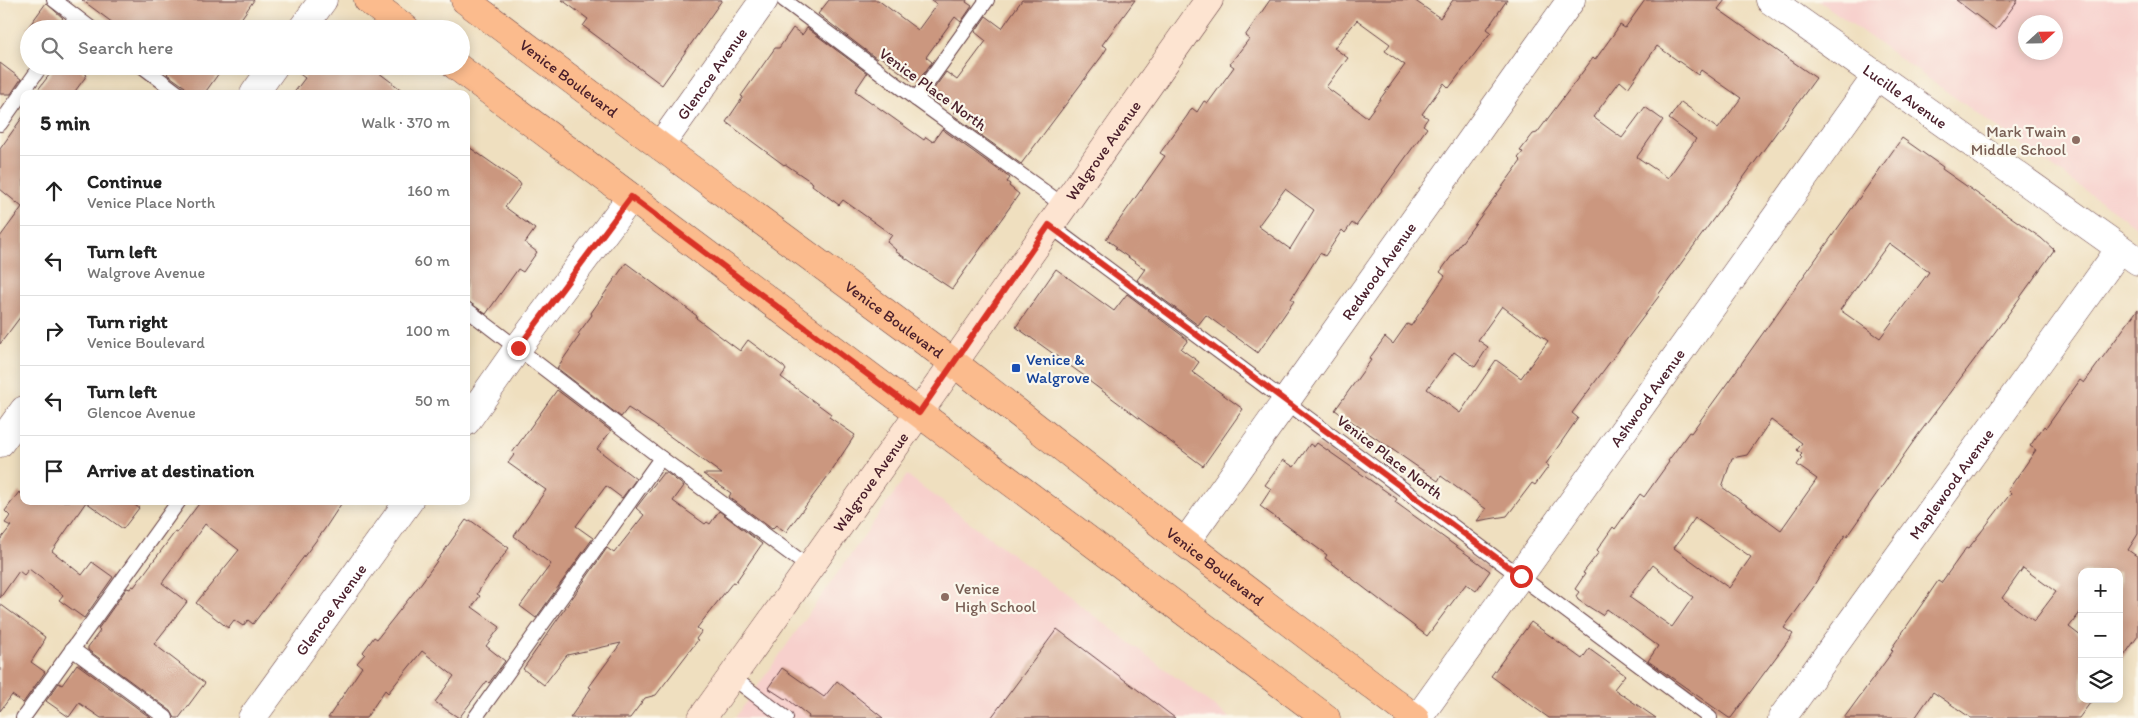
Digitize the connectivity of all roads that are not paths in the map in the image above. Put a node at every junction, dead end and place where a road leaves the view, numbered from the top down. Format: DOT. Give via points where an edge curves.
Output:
graph roads {
  1 [pos="54,0"];
  2 [pos="323,0"];
  3 [pos="368,0"];
  4 [pos="465,0"];
  5 [pos="764,0"];
  6 [pos="784,0"];
  7 [pos="987,0"];
  8 [pos="1209,0"];
  9 [pos="1571,0"];
  10 [pos="1786,4"];
  11 [pos="76,17"];
  12 [pos="74,20"];
  13 [pos="80,20"];
  14 [pos="309,20"];
  15 [pos="394,20"];
  16 [pos="35,75"];
  17 [pos="154,75"];
  18 [pos="268,75"];
  19 [pos="468,75"];
  20 [pos="1876,77"];
  21 [pos="24,90"];
  22 [pos="174,90"];
  23 [pos="257,90"];
  24 [pos="20,96"];
  25 [pos="916,99"];
  26 [pos="0,124"];
  27 [pos="660,146"];
  28 [pos="631,197"];
  29 [pos="1056,215"];
  30 [pos="2129,255"];
  31 [pos="470,312"];
  32 [pos="518,348"];
  33 [pos="954,362"];
  34 [pos="1286,401"];
  35 [pos="919,413"];
  36 [pos="20,416"];
  37 [pos="470,416"];
  38 [pos="0,443"];
  39 [pos="661,458"];
  40 [pos="176,505"];
  41 [pos="406,505"];
  42 [pos="1186,543"];
  43 [pos="810,568"];
  44 [pos="1521,576"];
  45 [pos="72,649"];
  46 [pos="732,677"];
  47 [pos="23,718"];
  48 [pos="166,718"];
  49 [pos="252,718"];
  50 [pos="475,718"];
  51 [pos="702,718"];
  52 [pos="786,718"];
  53 [pos="1326,718"];
  54 [pos="1415,718"];
  55 [pos="1418,718"];
  56 [pos="1710,718"];
  57 [pos="1782,718"];
  1 -- 11 [label="lane"];
  2 -- 14 [label="street"];
  3 -- 15 [label="main road"];
  4 -- 27 [label="main road, Venice Boulevard"];
  5 -- 27 [label="street, Glencoe Avenue"];
  6 -- 25 [label="lane, Venice Place North"];
  7 -- 25 [label="lane"];
  8 -- 29 [label="street, Walgrove Avenue"];
  9 -- 34 [label="street, Redwood Avenue"];
  10 -- 20 [label="street, Lucille Avenue"];
  11 -- 12 [label="lane"];
  11 -- 13 [label="lane"];
  16 -- 21 [label="lane"];
  17 -- 22 [label="lane"];
  18 -- 23 [label="street"];
  19 -- 28 [label="main road"];
  20 -- 30 [label="street, Lucille Avenue"];
  20 -- 44 [label="street, Ashwood Avenue"];
  24 -- 26 [label="lane"];
  25 -- 29 [label="lane, Venice Place North"];
  27 -- 33 [label="main road, Venice Boulevard"];
  28 -- 32 [label="street"];
  28 -- 35 [label="main road"];
  29 -- 33 [label="street, Walgrove Avenue"];
  29 -- 34 [label="lane, Venice Place North"];
  30 -- 57 [label="street, Maplewood Avenue"];
  31 -- 32 [label="lane"];
  32 -- 37 [label="street"];
  32 -- 39 [label="lane"];
  33 -- 35 [label="street, Walgrove Avenue"];
  33 -- 42 [label="main road, Venice Boulevard"];
  34 -- 42 [label="street, Redwood Avenue"];
  34 -- 44 [label="lane, Venice Place North"];
  35 -- 43 [label="street, Walgrove Avenue"];
  35 -- 53 [label="main road"];
  36 -- 38 [label="street"];
  39 -- 43 [label="lane"];
  39 -- 50 [label="lane"];
  40 -- 45 [label="lane"];
  41 -- 49 [label="street, Glencoe Avenue"];
  42 -- 54 [label="main road, Venice Boulevard"];
  43 -- 46 [label="street, Walgrove Avenue"];
  44 -- 55 [label="street, Ashwood Avenue"];
  44 -- 56 [label="lane, Venice Place North"];
  45 -- 47 [label="lane"];
  45 -- 48 [label="lane"];
  46 -- 51 [label="street, Walgrove Avenue"];
  46 -- 52 [label="lane"];
}
